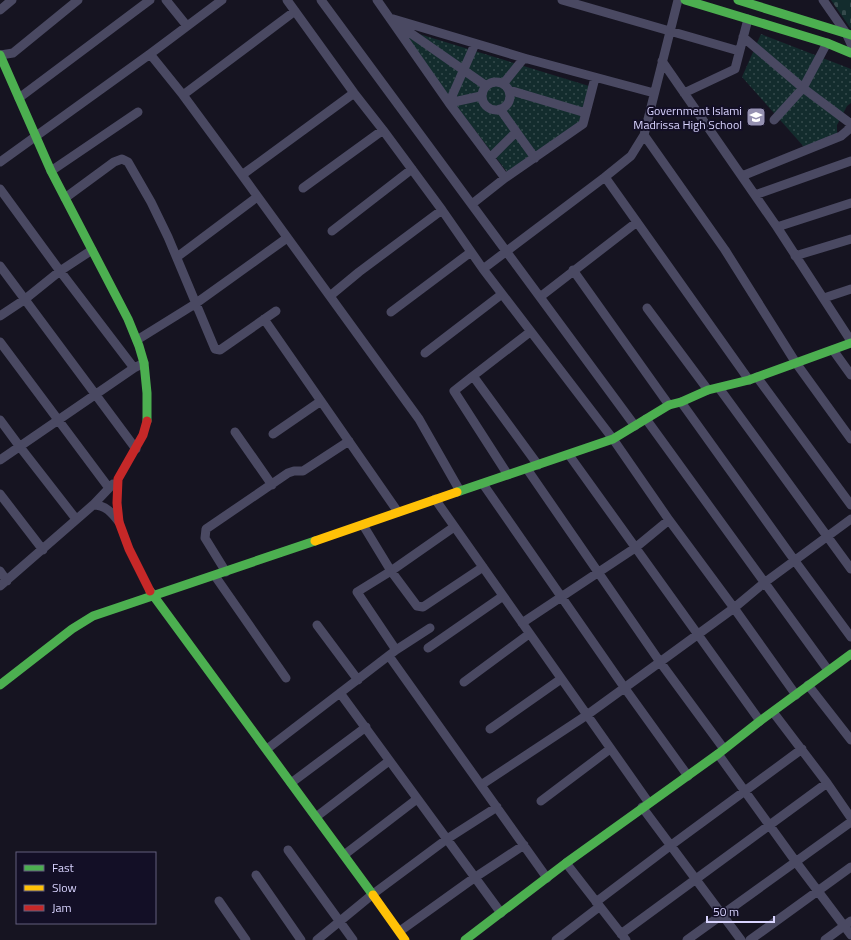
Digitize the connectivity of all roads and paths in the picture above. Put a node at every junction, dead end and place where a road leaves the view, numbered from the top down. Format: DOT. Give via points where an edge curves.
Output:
graph roads {
  1 [pos="12,0"];
  2 [pos="78,0"];
  3 [pos="150,0"];
  4 [pos="166,0"];
  5 [pos="222,0"];
  6 [pos="287,0"];
  7 [pos="321,0"];
  8 [pos="377,0"];
  9 [pos="562,0"];
  10 [pos="678,0"];
  11 [pos="685,0"];
  12 [pos="738,0"];
  13 [pos="776,0"];
  14 [pos="823,0"];
  15 [pos="0,10"];
  16 [pos="295,11"];
  17 [pos="776,11"];
  18 [pos="390,18"];
  19 [pos="748,19"];
  20 [pos="187,26"];
  21 [pos="670,31"];
  22 [pos="848,34"];
  23 [pos="743,37"];
  24 [pos="827,43"];
  25 [pos="475,44"];
  26 [pos="851,44"];
  27 [pos="739,50"];
  28 [pos="851,52"];
  29 [pos="150,54"];
  30 [pos="0,55"];
  31 [pos="524,58"];
  32 [pos="662,61"];
  33 [pos="463,71"];
  34 [pos="595,78"];
  35 [pos="485,85"];
  36 [pos="506,87"];
  37 [pos="803,88"];
  38 [pos="354,93"];
  39 [pos="684,93"];
  40 [pos="654,94"];
  41 [pos="183,96"];
  42 [pos="481,96"];
  43 [pos="19,98"];
  44 [pos="449,103"];
  45 [pos="500,109"];
  46 [pos="138,112"];
  47 [pos="586,114"];
  48 [pos="774,120"];
  49 [pos="851,123"];
  50 [pos="384,130"];
  51 [pos="516,132"];
  52 [pos="644,135"];
  53 [pos="35,136"];
  54 [pos="490,158"];
  55 [pos="535,158"];
  56 [pos="851,160"];
  57 [pos="0,162"];
  58 [pos="412,169"];
  59 [pos="51,171"];
  60 [pos="242,175"];
  61 [pos="742,176"];
  62 [pos="605,177"];
  63 [pos="505,178"];
  64 [pos="303,188"];
  65 [pos="0,189"];
  66 [pos="755,195"];
  67 [pos="257,197"];
  68 [pos="65,198"];
  69 [pos="851,203"];
  70 [pos="472,204"];
  71 [pos="442,210"];
  72 [pos="637,222"];
  73 [pos="777,227"];
  74 [pos="332,232"];
  75 [pos="287,238"];
  76 [pos="851,239"];
  77 [pos="92,250"];
  78 [pos="471,252"];
  79 [pos="506,252"];
  80 [pos="795,256"];
  81 [pos="177,257"];
  82 [pos="0,266"];
  83 [pos="483,269"];
  84 [pos="573,270"];
  85 [pos="60,271"];
  86 [pos="851,289"];
  87 [pos="502,294"];
  88 [pos="330,296"];
  89 [pos="540,297"];
  90 [pos="824,298"];
  91 [pos="24,300"];
  92 [pos="195,304"];
  93 [pos="647,308"];
  94 [pos="276,311"];
  95 [pos="391,312"];
  96 [pos="0,316"];
  97 [pos="264,319"];
  98 [pos="530,332"];
  99 [pos="137,340"];
  100 [pos="0,342"];
  101 [pos="851,342"];
  102 [pos="833,350"];
  103 [pos="425,353"];
  104 [pos="144,362"];
  105 [pos="796,363"];
  106 [pos="134,368"];
  107 [pos="851,375"];
  108 [pos="473,376"];
  109 [pos="753,378"];
  110 [pos="719,388"];
  111 [pos="708,390"];
  112 [pos="95,395"];
  113 [pos="321,401"];
  114 [pos="681,402"];
  115 [pos="669,405"];
  116 [pos="646,419"];
  117 [pos="0,420"];
  118 [pos="58,420"];
  119 [pos="635,426"];
  120 [pos="234,432"];
  121 [pos="273,434"];
  122 [pos="613,439"];
  123 [pos="851,439"];
  124 [pos="349,441"];
  125 [pos="20,447"];
  126 [pos="136,449"];
  127 [pos="569,455"];
  128 [pos="0,460"];
  129 [pos="538,465"];
  130 [pos="527,470"];
  131 [pos="508,475"];
  132 [pos="118,479"];
  133 [pos="483,484"];
  134 [pos="272,485"];
  135 [pos="109,488"];
  136 [pos="460,491"];
  137 [pos="0,494"];
  138 [pos="435,499"];
  139 [pos="93,505"];
  140 [pos="851,505"];
  141 [pos="398,512"];
  142 [pos="76,518"];
  143 [pos="851,519"];
  144 [pos="669,520"];
  145 [pos="119,522"];
  146 [pos="363,525"];
  147 [pos="454,526"];
  148 [pos="827,537"];
  149 [pos="635,548"];
  150 [pos="43,550"];
  151 [pos="795,561"];
  152 [pos="483,567"];
  153 [pos="851,569"];
  154 [pos="0,571"];
  155 [pos="391,571"];
  156 [pos="226,572"];
  157 [pos="598,572"];
  158 [pos="215,576"];
  159 [pos="3,583"];
  160 [pos="764,583"];
  161 [pos="503,596"];
  162 [pos="153,597"];
  163 [pos="561,597"];
  164 [pos="734,608"];
  165 [pos="522,623"];
  166 [pos="317,625"];
  167 [pos="430,628"];
  168 [pos="529,634"];
  169 [pos="698,634"];
  170 [pos="851,637"];
  171 [pos="428,648"];
  172 [pos="396,650"];
  173 [pos="851,654"];
  174 [pos="389,656"];
  175 [pos="660,662"];
  176 [pos="828,670"];
  177 [pos="286,678"];
  178 [pos="561,679"];
  179 [pos="358,680"];
  180 [pos="464,682"];
  181 [pos="0,685"];
  182 [pos="808,685"];
  183 [pos="624,687"];
  184 [pos="340,693"];
  185 [pos="796,695"];
  186 [pos="773,712"];
  187 [pos="586,715"];
  188 [pos="760,721"];
  189 [pos="366,728"];
  190 [pos="490,729"];
  191 [pos="851,740"];
  192 [pos="267,749"];
  193 [pos="610,749"];
  194 [pos="802,749"];
  195 [pos="721,751"];
  196 [pos="389,761"];
  197 [pos="688,776"];
  198 [pos="291,783"];
  199 [pos="827,783"];
  200 [pos="481,785"];
  201 [pos="744,791"];
  202 [pos="417,799"];
  203 [pos="541,802"];
  204 [pos="646,805"];
  205 [pos="497,807"];
  206 [pos="316,817"];
  207 [pos="851,818"];
  208 [pos="851,822"];
  209 [pos="769,825"];
  210 [pos="447,839"];
  211 [pos="524,845"];
  212 [pos="670,846"];
  213 [pos="288,850"];
  214 [pos="344,855"];
  215 [pos="796,862"];
  216 [pos="566,864"];
  217 [pos="851,867"];
  218 [pos="256,875"];
  219 [pos="474,878"];
  220 [pos="547,878"];
  221 [pos="695,879"];
  222 [pos="818,892"];
  223 [pos="373,894"];
  224 [pos="219,901"];
  225 [pos="597,904"];
  226 [pos="501,912"];
  227 [pos="722,915"];
  228 [pos="340,921"];
  229 [pos="848,923"];
  230 [pos="400,931"];
  231 [pos="851,935"];
  232 [pos="566,937"];
  233 [pos="623,937"];
  234 [pos="467,939"];
  235 [pos="246,940"];
  236 [pos="301,940"];
  237 [pos="316,940"];
  238 [pos="353,940"];
  239 [pos="405,940"];
  240 [pos="556,940"];
  241 [pos="687,940"];
  242 [pos="741,940"];
  243 [pos="750,940"];
  244 [pos="825,940"];
  1 -- 15 [label="street"];
  2 -- 30 [label="street" via="13,53"];
  3 -- 43 [label="street"];
  4 -- 20 [label="street"];
  5 -- 20 [label="street"];
  6 -- 16 [label="street"];
  7 -- 70 [label="street"];
  8 -- 18 [label="street"];
  9 -- 21 [label="street"];
  10 -- 21 [label="street"];
  11 -- 19 [label="street"];
  12 -- 17 [label="street"];
  13 -- 17 [label="street"];
  14 -- 22 [label="street"];
  16 -- 38 [label="street"];
  16 -- 41 [label="street"];
  17 -- 22 [label="street"];
  18 -- 25 [label="street"];
  18 -- 33 [label="street"];
  18 -- 44 [label="street"];
  19 -- 23 [label="street"];
  19 -- 24 [label="street"];
  20 -- 29 [label="street"];
  21 -- 27 [label="street"];
  21 -- 32 [label="street"];
  22 -- 26 [label="street"];
  23 -- 27 [label="street"];
  23 -- 37 [label="street"];
  24 -- 28 [label="street"];
  24 -- 37 [label="street"];
  25 -- 31 [label="street"];
  25 -- 33 [label="street"];
  27 -- 39 [label="street" via="734,69"];
  29 -- 41 [label="street"];
  29 -- 53 [label="street"];
  30 -- 43 [label="street"];
  31 -- 34 [label="street"];
  31 -- 36 [label="street"];
  32 -- 39 [label="street"];
  32 -- 40 [label="street"];
  33 -- 35 [label="street"];
  33 -- 44 [label="street"];
  34 -- 40 [label="street"];
  34 -- 47 [label="street"];
  35 -- 36 [label="street" via="496,81"];
  35 -- 42 [label="street"];
  36 -- 45 [label="street" via="511,96 507,106"];
  36 -- 47 [label="street"];
  37 -- 48 [label="street"];
  37 -- 49 [label="street"];
  38 -- 50 [label="street"];
  38 -- 60 [label="street"];
  39 -- 61 [label="street"];
  40 -- 52 [label="street"];
  41 -- 60 [label="street"];
  42 -- 44 [label="street"];
  42 -- 45 [label="street" via="486,107 496,111"];
  43 -- 53 [label="street"];
  44 -- 54 [label="street"];
  45 -- 51 [label="street"];
  46 -- 59 [label="street"];
  47 -- 55 [label="street" via="584,124"];
  49 -- 61 [label="street" via="841,136"];
  50 -- 58 [label="street"];
  50 -- 64 [label="street"];
  51 -- 54 [label="street"];
  51 -- 55 [label="street"];
  52 -- 62 [label="street" via="631,156"];
  52 -- 105 [label="street" via="725,250"];
  53 -- 57 [label="street"];
  53 -- 59 [label="street"];
  54 -- 63 [label="street"];
  55 -- 63 [label="street"];
  56 -- 66 [label="street"];
  58 -- 71 [label="street"];
  58 -- 74 [label="street"];
  59 -- 68 [label="street"];
  60 -- 67 [label="street"];
  61 -- 66 [label="street"];
  62 -- 72 [label="street"];
  62 -- 79 [label="street"];
  63 -- 70 [label="street"];
  65 -- 85 [label="street"];
  66 -- 73 [label="street"];
  67 -- 75 [label="street"];
  67 -- 81 [label="street"];
  68 -- 77 [label="street"];
  68 -- 81 [label="street" via="114,162 125,160 151,202"];
  69 -- 73 [label="street"];
  70 -- 79 [label="street"];
  71 -- 78 [label="street"];
  71 -- 88 [label="street"];
  72 -- 84 [label="street"];
  72 -- 109 [label="street"];
  73 -- 80 [label="street"];
  75 -- 88 [label="street"];
  75 -- 92 [label="street"];
  76 -- 80 [label="street"];
  77 -- 85 [label="street"];
  77 -- 99 [label="street"];
  78 -- 83 [label="street"];
  78 -- 95 [label="street"];
  79 -- 83 [label="street"];
  79 -- 89 [label="street"];
  80 -- 90 [label="street"];
  81 -- 92 [label="street"];
  82 -- 91 [label="street"];
  83 -- 87 [label="street"];
  84 -- 89 [label="street"];
  84 -- 115 [label="street"];
  85 -- 91 [label="street"];
  85 -- 106 [label="street"];
  86 -- 90 [label="street"];
  87 -- 98 [label="street"];
  87 -- 103 [label="street"];
  88 -- 136 [label="street" via="419,419"];
  89 -- 119 [label="street"];
  90 -- 101 [label="street"];
  91 -- 96 [label="street"];
  91 -- 112 [label="street"];
  92 -- 97 [label="street" via="215,349 220,350"];
  92 -- 99 [label="street"];
  93 -- 111 [label="street"];
  94 -- 97 [label="street"];
  97 -- 113 [label="street"];
  98 -- 108 [label="street"];
  98 -- 122 [label="street"];
  99 -- 104 [label="street"];
  100 -- 118 [label="street"];
  101 -- 102 [label="street"];
  102 -- 105 [label="street"];
  102 -- 107 [label="street"];
  104 -- 106 [label="street"];
  104 -- 126 [label="street" via="147,420"];
  105 -- 109 [label="street"];
  105 -- 123 [label="street"];
  106 -- 112 [label="street"];
  108 -- 129 [label="street"];
  108 -- 131 [label="street" via="454,391"];
  109 -- 110 [label="street"];
  109 -- 140 [label="street"];
  110 -- 111 [label="street"];
  110 -- 148 [label="street"];
  111 -- 114 [label="street"];
  112 -- 118 [label="street"];
  112 -- 126 [label="street"];
  113 -- 121 [label="street"];
  113 -- 124 [label="street"];
  114 -- 115 [label="street"];
  114 -- 151 [label="street"];
  115 -- 116 [label="street"];
  116 -- 119 [label="street"];
  116 -- 160 [label="street"];
  117 -- 125 [label="street"];
  118 -- 125 [label="street"];
  118 -- 135 [label="street"];
  119 -- 122 [label="street"];
  120 -- 134 [label="street"];
  122 -- 127 [label="street"];
  122 -- 144 [label="street"];
  124 -- 134 [label="street" via="303,471 288,473"];
  124 -- 141 [label="street"];
  125 -- 128 [label="street"];
  125 -- 142 [label="street"];
  126 -- 132 [label="street"];
  127 -- 129 [label="street"];
  127 -- 149 [label="street"];
  129 -- 130 [label="street"];
  130 -- 131 [label="street"];
  130 -- 157 [label="street"];
  131 -- 133 [label="street"];
  132 -- 135 [label="street"];
  132 -- 145 [label="street"];
  133 -- 136 [label="street"];
  133 -- 163 [label="street"];
  134 -- 156 [label="street" via="206,529 205,538"];
  135 -- 139 [label="street"];
  136 -- 138 [label="street"];
  137 -- 150 [label="street"];
  138 -- 141 [label="street"];
  138 -- 147 [label="street"];
  139 -- 142 [label="street"];
  139 -- 145 [label="street" via="108,509"];
  141 -- 146 [label="street"];
  142 -- 150 [label="street"];
  143 -- 148 [label="street"];
  144 -- 149 [label="street"];
  144 -- 164 [label="street"];
  145 -- 162 [label="street" via="138,569"];
  146 -- 155 [label="street"];
  146 -- 156 [label="street"];
  147 -- 152 [label="street"];
  147 -- 155 [label="street"];
  148 -- 151 [label="street"];
  148 -- 153 [label="street"];
  149 -- 157 [label="street"];
  149 -- 169 [label="street"];
  150 -- 159 [label="street"];
  151 -- 160 [label="street"];
  151 -- 170 [label="street"];
  152 -- 155 [label="street" via="423,607 417,606"];
  152 -- 161 [label="street"];
  154 -- 159 [label="street"];
  155 -- 172 [label="street" via="357,592"];
  156 -- 158 [label="street"];
  157 -- 163 [label="street"];
  157 -- 175 [label="street"];
  158 -- 162 [label="street"];
  158 -- 177 [label="street"];
  160 -- 164 [label="street"];
  160 -- 176 [label="street"];
  161 -- 165 [label="street"];
  161 -- 171 [label="street"];
  162 -- 181 [label="street" via="93,616 72,629"];
  162 -- 192 [label="street"];
  163 -- 165 [label="street"];
  163 -- 183 [label="street"];
  164 -- 169 [label="street"];
  164 -- 185 [label="street"];
  165 -- 168 [label="street"];
  166 -- 179 [label="street"];
  167 -- 172 [label="street"];
  168 -- 178 [label="street"];
  168 -- 180 [label="street"];
  169 -- 175 [label="street"];
  169 -- 188 [label="street"];
  172 -- 174 [label="street"];
  173 -- 176 [label="street"];
  174 -- 179 [label="street"];
  174 -- 200 [label="street"];
  175 -- 183 [label="street"];
  175 -- 195 [label="street"];
  176 -- 182 [label="street"];
  178 -- 187 [label="street"];
  178 -- 190 [label="street"];
  179 -- 184 [label="street"];
  182 -- 185 [label="street"];
  182 -- 191 [label="street"];
  183 -- 187 [label="street"];
  183 -- 197 [label="street"];
  184 -- 189 [label="street"];
  184 -- 192 [label="street"];
  185 -- 186 [label="street"];
  186 -- 188 [label="street"];
  186 -- 194 [label="street"];
  187 -- 193 [label="street"];
  187 -- 200 [label="street"];
  188 -- 195 [label="street"];
  189 -- 196 [label="street"];
  189 -- 198 [label="street"];
  192 -- 198 [label="street"];
  193 -- 203 [label="street"];
  193 -- 204 [label="street"];
  194 -- 199 [label="street"];
  194 -- 201 [label="street"];
  195 -- 197 [label="street"];
  195 -- 201 [label="street"];
  196 -- 202 [label="street"];
  196 -- 206 [label="street"];
  197 -- 204 [label="street"];
  198 -- 206 [label="street"];
  199 -- 207 [label="street"];
  199 -- 209 [label="street"];
  200 -- 205 [label="street"];
  201 -- 209 [label="street"];
  201 -- 212 [label="street"];
  202 -- 210 [label="street"];
  202 -- 214 [label="street"];
  204 -- 212 [label="street"];
  204 -- 216 [label="street"];
  205 -- 210 [label="street"];
  205 -- 211 [label="street"];
  206 -- 214 [label="street"];
  208 -- 215 [label="street"];
  209 -- 215 [label="street"];
  209 -- 221 [label="street"];
  210 -- 219 [label="street"];
  210 -- 223 [label="street"];
  211 -- 219 [label="street"];
  211 -- 220 [label="street"];
  212 -- 221 [label="street"];
  212 -- 225 [label="street"];
  213 -- 228 [label="street"];
  214 -- 223 [label="street"];
  215 -- 222 [label="street"];
  215 -- 227 [label="street"];
  216 -- 220 [label="street"];
  216 -- 225 [label="street"];
  217 -- 222 [label="street"];
  218 -- 236 [label="street"];
  219 -- 226 [label="street"];
  219 -- 230 [label="street"];
  220 -- 226 [label="street"];
  221 -- 227 [label="street"];
  221 -- 233 [label="street"];
  222 -- 229 [label="street"];
  222 -- 243 [label="street"];
  223 -- 228 [label="street"];
  223 -- 230 [label="street"];
  224 -- 235 [label="street"];
  225 -- 232 [label="street"];
  225 -- 233 [label="street"];
  226 -- 234 [label="street"];
  227 -- 241 [label="street"];
  227 -- 242 [label="street"];
  228 -- 237 [label="street"];
  228 -- 238 [label="street"];
  229 -- 231 [label="street"];
  229 -- 244 [label="street"];
  230 -- 239 [label="street"];
  232 -- 240 [label="street"];
}
